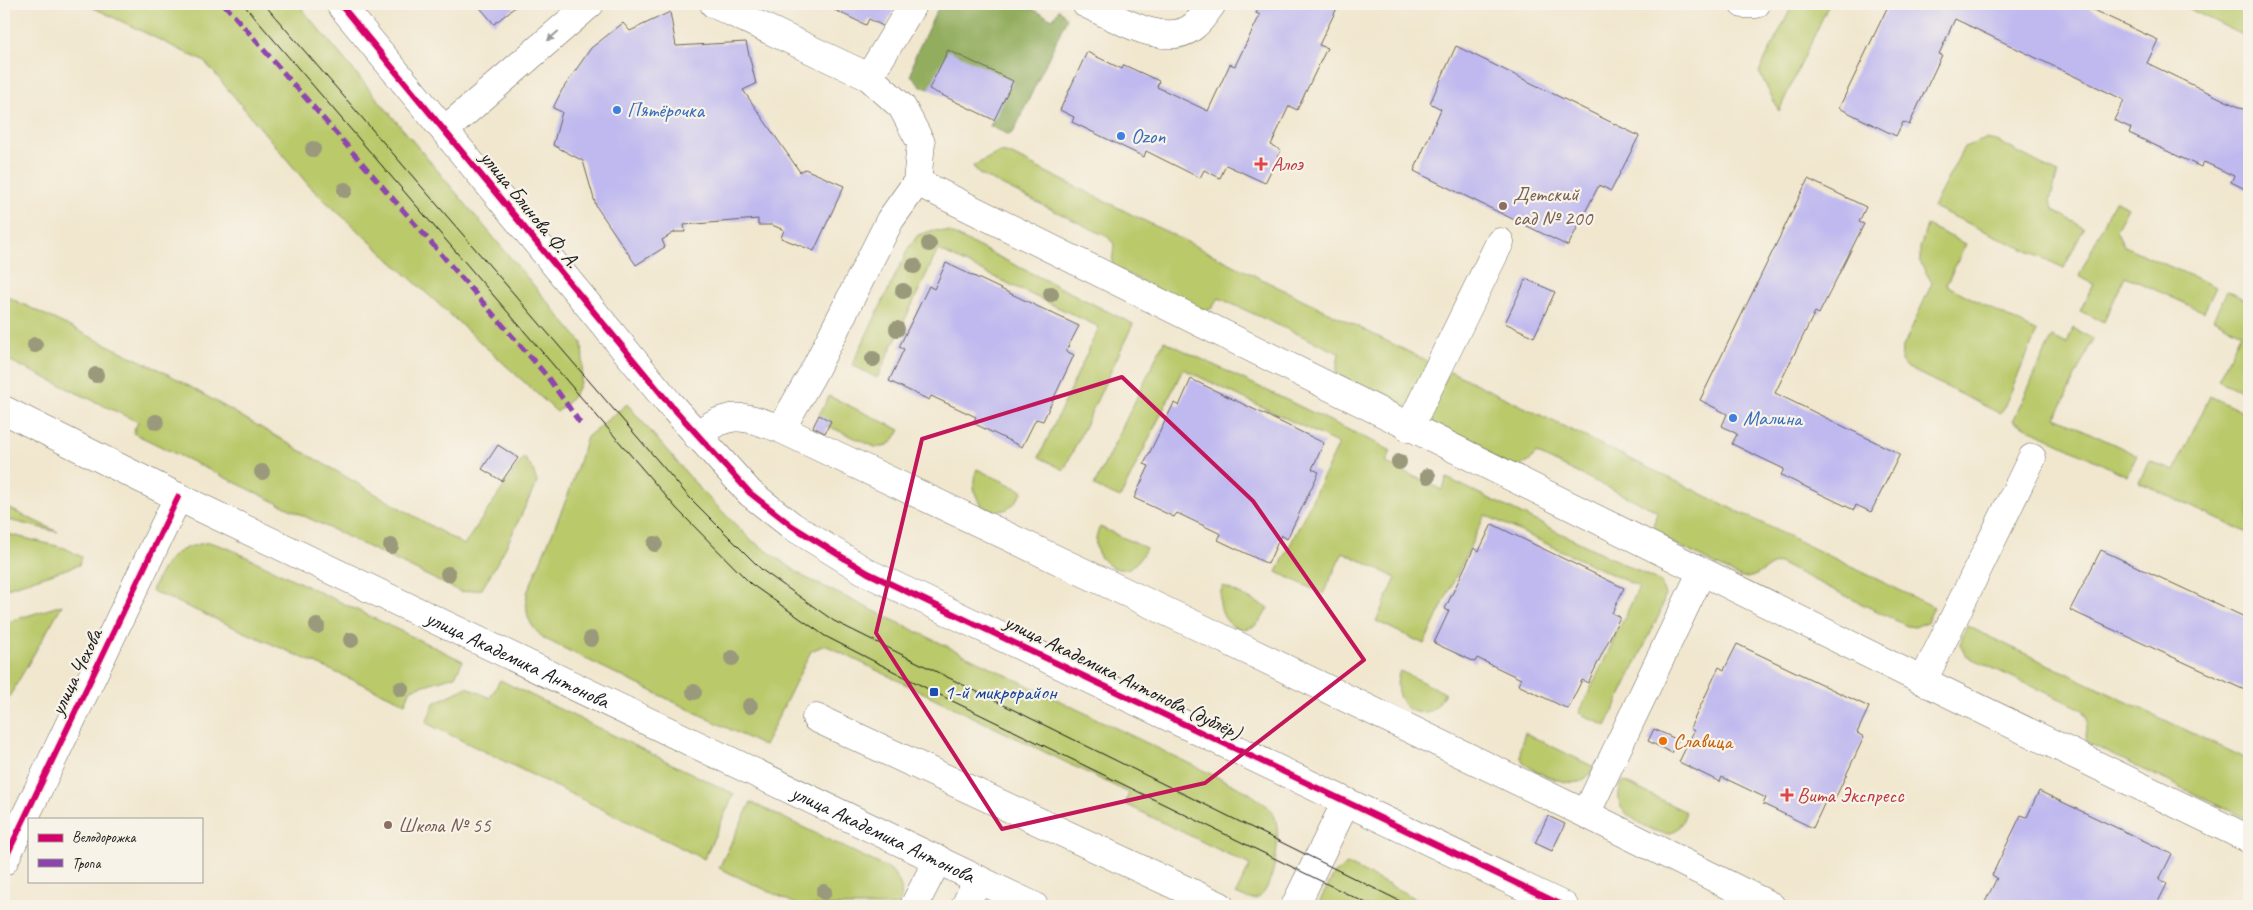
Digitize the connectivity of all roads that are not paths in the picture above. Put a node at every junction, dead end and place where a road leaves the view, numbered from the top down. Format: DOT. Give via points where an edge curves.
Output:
graph roads {
  1 [pos="340,4"];
  2 [pos="590,4"];
  3 [pos="714,4"];
  4 [pos="913,4"];
  5 [pos="1086,4"];
  6 [pos="1212,4"];
  7 [pos="1743,4"];
  8 [pos="1756,4"];
  9 [pos="868,77"];
  10 [pos="445,130"];
  11 [pos="917,182"];
  12 [pos="1500,242"];
  13 [pos="4,410"];
  14 [pos="1409,428"];
  15 [pos="781,429"];
  16 [pos="696,434"];
  17 [pos="2032,458"];
  18 [pos="178,497"];
  19 [pos="1702,571"];
  20 [pos="1923,681"];
  21 [pos="816,718"];
  22 [pos="1346,802"];
  23 [pos="1586,814"];
  24 [pos="2249,839"];
  25 [pos="938,859"];
  26 [pos="4,861"];
  27 [pos="978,879"];
  28 [pos="914,906"];
  29 [pos="965,906"];
  30 [pos="1034,906"];
  31 [pos="1220,906"];
  32 [pos="1295,906"];
  33 [pos="1564,906"];
  34 [pos="1771,906"];
  1 -- 10 [label="street, улица Блинова Ф. А."];
  2 -- 10 [label="street, one-way"];
  3 -- 9 [label="street"];
  4 -- 9 [label="street"];
  5 -- 6 [label="street" via="1161,35 1194,27"];
  7 -- 8 [label="street"];
  9 -- 11 [label="street" via="902,107 921,143"];
  10 -- 16 [label="street, улица Блинова Ф. А."];
  11 -- 14 [label="street"];
  11 -- 15 [label="street" via="890,220"];
  12 -- 14 [label="street"];
  13 -- 18 [label="street, улица Академика Антонова"];
  14 -- 19 [label="street"];
  15 -- 16 [label="street" via="746,416 718,420"];
  15 -- 23 [label="street"];
  16 -- 22 [label="street, улица Академика Антонова (дублёр)" via="750,493 792,526 868,573"];
  17 -- 20 [label="street"];
  18 -- 25 [label="street, улица Академика Антонова"];
  18 -- 26 [label="street, улица Чехова"];
  19 -- 20 [label="street"];
  19 -- 23 [label="street"];
  20 -- 24 [label="street"];
  21 -- 31 [label="street"];
  22 -- 32 [label="street"];
  22 -- 33 [label="street, улица Академика Антонова (дублёр)"];
  23 -- 34 [label="street"];
  25 -- 27 [label="street, улица Академика Антонова"];
  25 -- 28 [label="street"];
  27 -- 29 [label="street"];
  27 -- 30 [label="street, улица Академика Антонова"];
}
